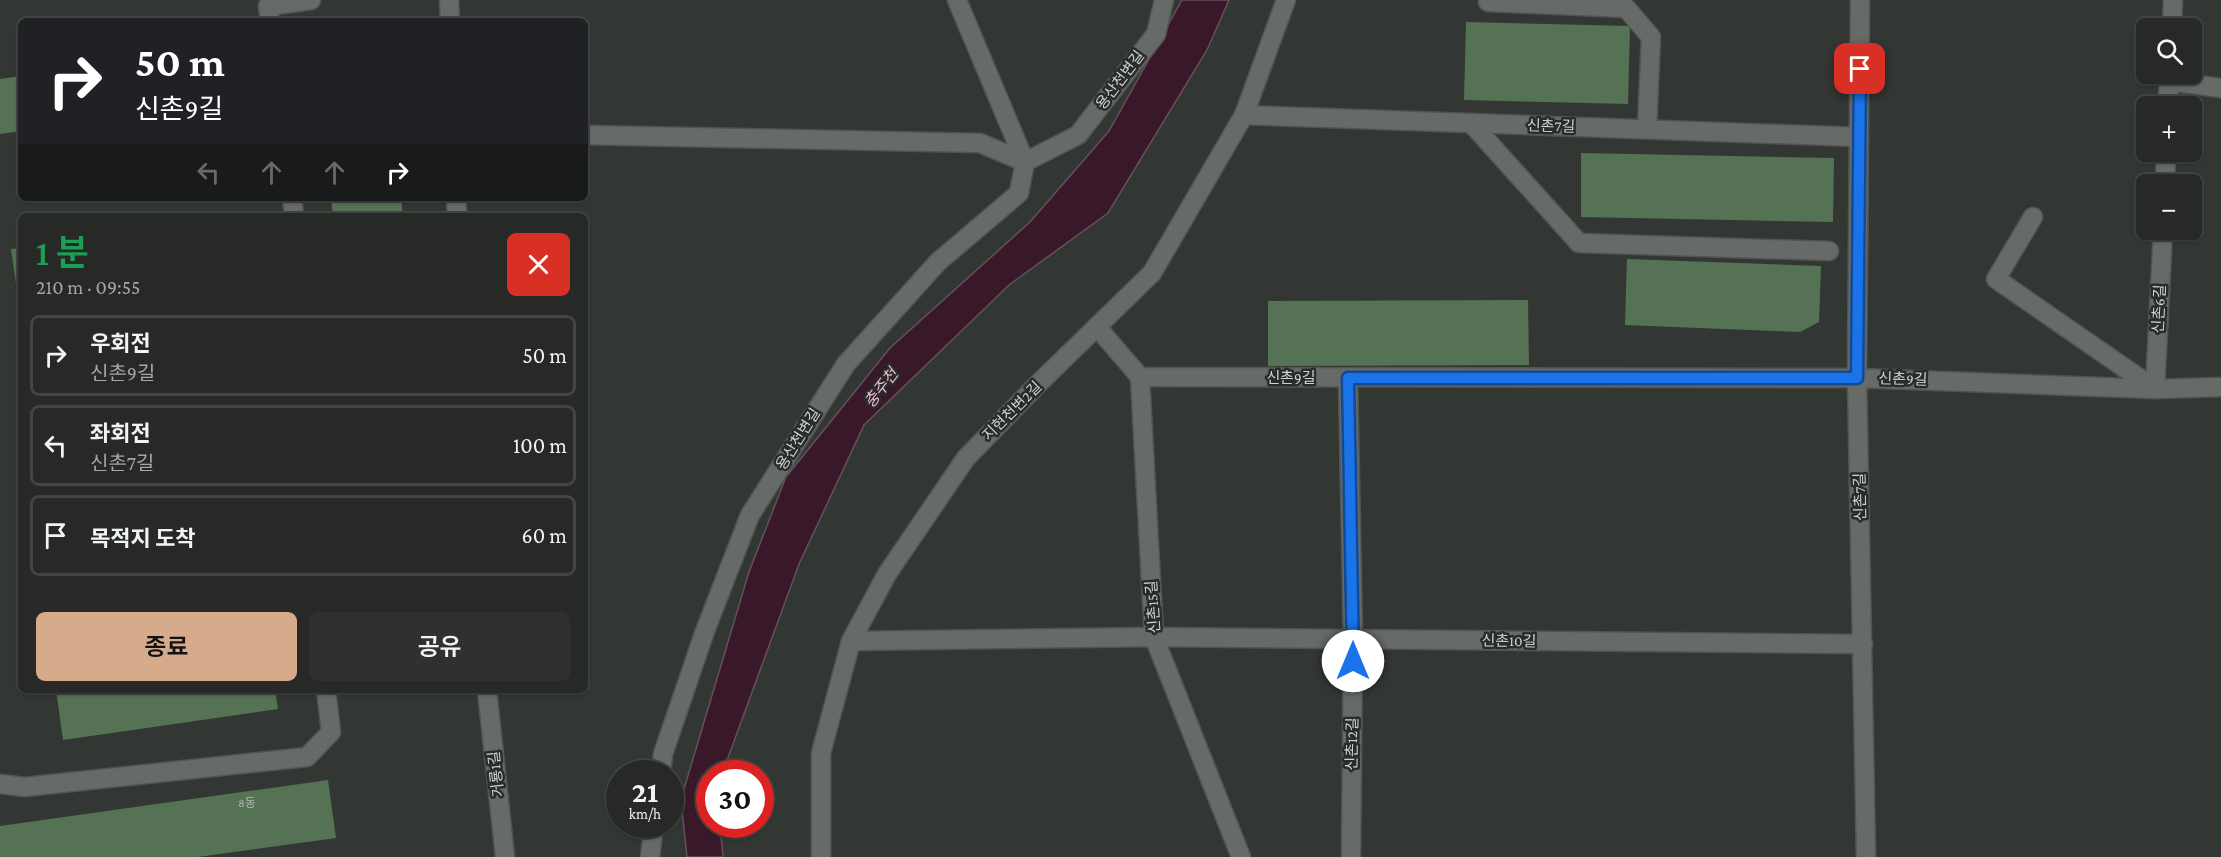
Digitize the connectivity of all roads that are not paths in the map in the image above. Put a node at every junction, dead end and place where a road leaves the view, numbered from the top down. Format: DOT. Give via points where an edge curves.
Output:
graph roads {
  1 [pos="311,0"];
  2 [pos="449,0"];
  3 [pos="957,0"];
  4 [pos="1164,0"];
  5 [pos="1286,0"];
  6 [pos="1860,0"];
  7 [pos="2173,0"];
  8 [pos="1488,2"];
  9 [pos="264,9"];
  10 [pos="450,18"];
  11 [pos="2172,18"];
  12 [pos="2202,84"];
  13 [pos="2221,88"];
  14 [pos="1244,116"];
  15 [pos="1472,123"];
  16 [pos="1647,129"];
  17 [pos="588,135"];
  18 [pos="1859,137"];
  19 [pos="1025,162"];
  20 [pos="2033,217"];
  21 [pos="2163,240"];
  22 [pos="1829,251"];
  23 [pos="1097,327"];
  24 [pos="1140,377"];
  25 [pos="1348,378"];
  26 [pos="1857,378"];
  27 [pos="2221,387"];
  28 [pos="2156,388"];
  29 [pos="1154,638"];
  30 [pos="1353,640"];
  31 [pos="851,641"];
  32 [pos="1863,644"];
  33 [pos="326,693"];
  34 [pos="487,693"];
  35 [pos="662,760"];
  36 [pos="0,784"];
  37 [pos="652,838"];
  38 [pos="505,857"];
  39 [pos="650,857"];
  40 [pos="821,857"];
  41 [pos="1241,857"];
  42 [pos="1351,857"];
  43 [pos="1866,857"];
  1 -- 9 [label="street"];
  2 -- 10 [label="street"];
  3 -- 19 [label="street"];
  4 -- 19 [label="street, 용산천변길" via="1155,34 1078,135"];
  5 -- 14 [label="street, 지현천변2길"];
  6 -- 18 [label="street, 신촌7길"];
  7 -- 11 [label="street"];
  8 -- 16 [label="street" via="1626,8 1651,37"];
  12 -- 13 [label="street"];
  14 -- 15 [label="street, 신촌7길"];
  14 -- 23 [label="street, 지현천변2길" via="1152,273"];
  15 -- 16 [label="street, 신촌7길"];
  15 -- 22 [label="street" via="1579,243"];
  16 -- 18 [label="street, 신촌7길"];
  17 -- 19 [label="street" via="981,143"];
  18 -- 26 [label="street, 신촌7길"];
  19 -- 35 [label="street, 용산천변길" via="1019,193 938,262 846,364 750,514"];
  20 -- 28 [label="street" via="1996,279"];
  21 -- 28 [label="street, 신촌6길"];
  23 -- 24 [label="street"];
  23 -- 31 [label="street, 지현천변2길" via="966,458 887,574"];
  24 -- 25 [label="street, 신촌9길"];
  24 -- 29 [label="street, 신촌15길"];
  25 -- 26 [label="street, 신촌9길"];
  25 -- 30 [label="street, 신촌12길"];
  26 -- 28 [label="street, 신촌9길"];
  26 -- 32 [label="street, 신촌7길"];
  27 -- 28 [label="street, 신촌9길"];
  29 -- 30 [label="street, 신촌10길"];
  29 -- 31 [label="street, 신촌10길"];
  29 -- 41 [label="street, 신촌15길"];
  30 -- 32 [label="street, 신촌10길"];
  30 -- 42 [label="street, 신촌12길"];
  31 -- 40 [label="street, 지현천변2길" via="821,753"];
  32 -- 43 [label="street, 신촌7길"];
  33 -- 36 [label="street" via="331,732 307,757 24,788"];
  34 -- 38 [label="street, 거룡1길"];
  37 -- 39 [label="street"];
}
